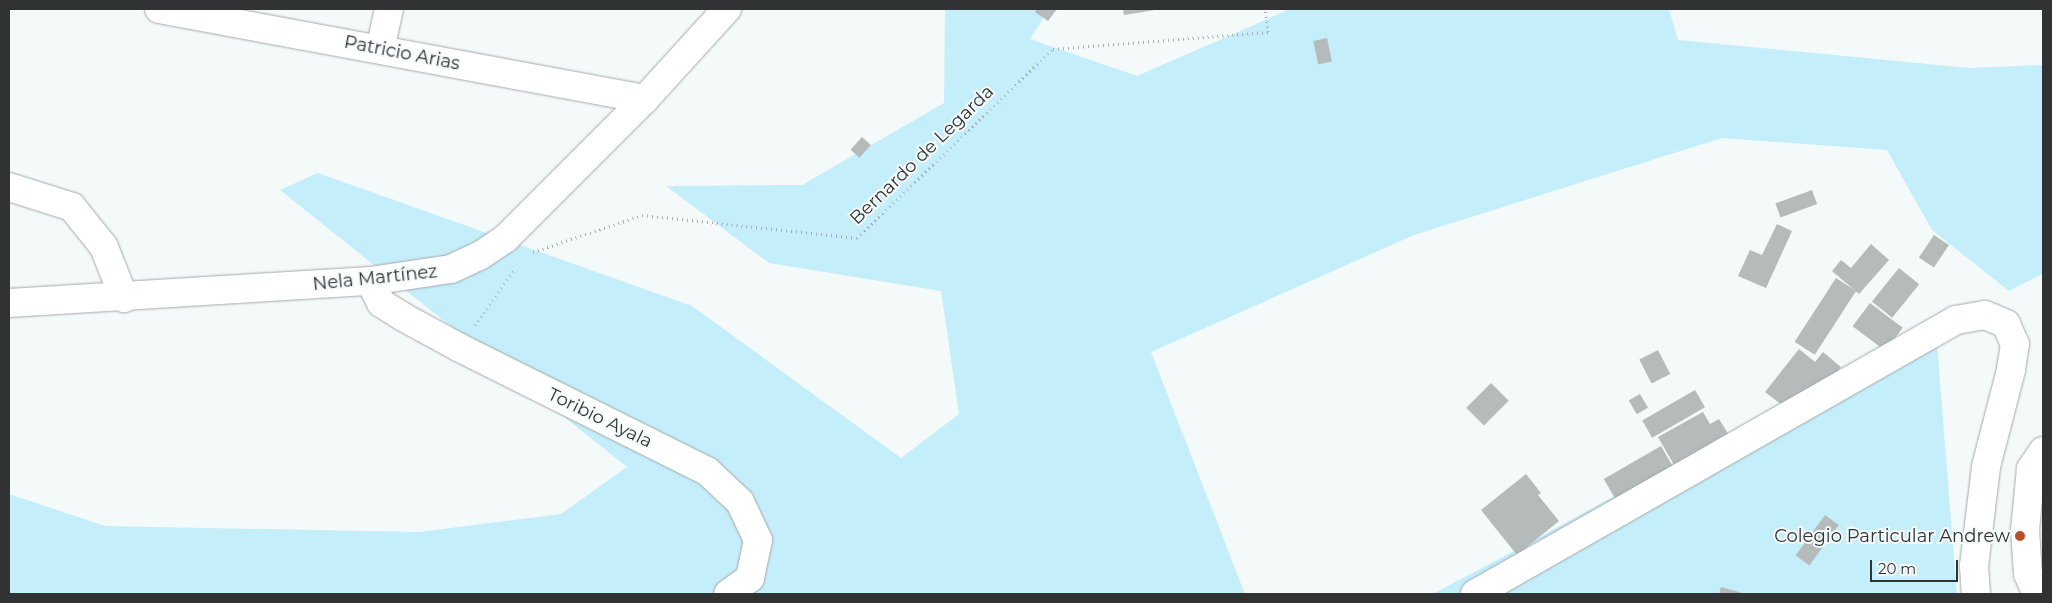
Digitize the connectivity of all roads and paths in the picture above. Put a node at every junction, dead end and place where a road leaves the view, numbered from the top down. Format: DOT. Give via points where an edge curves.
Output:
graph roads {
  1 [pos="159,9"];
  2 [pos="388,9"];
  3 [pos="727,9"];
  4 [pos="1265,9"];
  5 [pos="380,49"];
  6 [pos="645,99"];
  7 [pos="9,186"];
  8 [pos="524,256"];
  9 [pos="519,263"];
  10 [pos="370,281"];
  11 [pos="124,298"];
  12 [pos="9,303"];
  13 [pos="460,348"];
  14 [pos="2043,451"];
  15 [pos="2043,587"];
  16 [pos="728,594"];
  17 [pos="1475,594"];
  18 [pos="1976,594"];
  1 -- 5 [label="street, Patricio Arias"];
  2 -- 5 [label="street"];
  3 -- 6 [label="street, Nela Martínez"];
  4 -- 8 [label="path, Bernardo de Legarda" via="1268,32 1053,49 857,238 642,215"];
  5 -- 6 [label="street, Patricio Arias"];
  6 -- 10 [label="street, Nela Martínez" via="505,239 481,255 451,269"];
  7 -- 11 [label="street" via="72,207 104,247"];
  9 -- 13 [label="path"];
  10 -- 11 [label="street, Nela Martínez"];
  10 -- 13 [label="street, Toribio Ayala" via="381,303"];
  11 -- 12 [label="street, Nela Martínez"];
  13 -- 16 [label="street, Toribio Ayala" via="707,471 740,502 758,540 750,578"];
  14 -- 15 [label="street" via="2032,469 2025,530 2028,574 2033,585"];
  17 -- 18 [label="street" via="1956,320 1985,315 2006,324 2015,344 1986,467 1974,566"];
}
